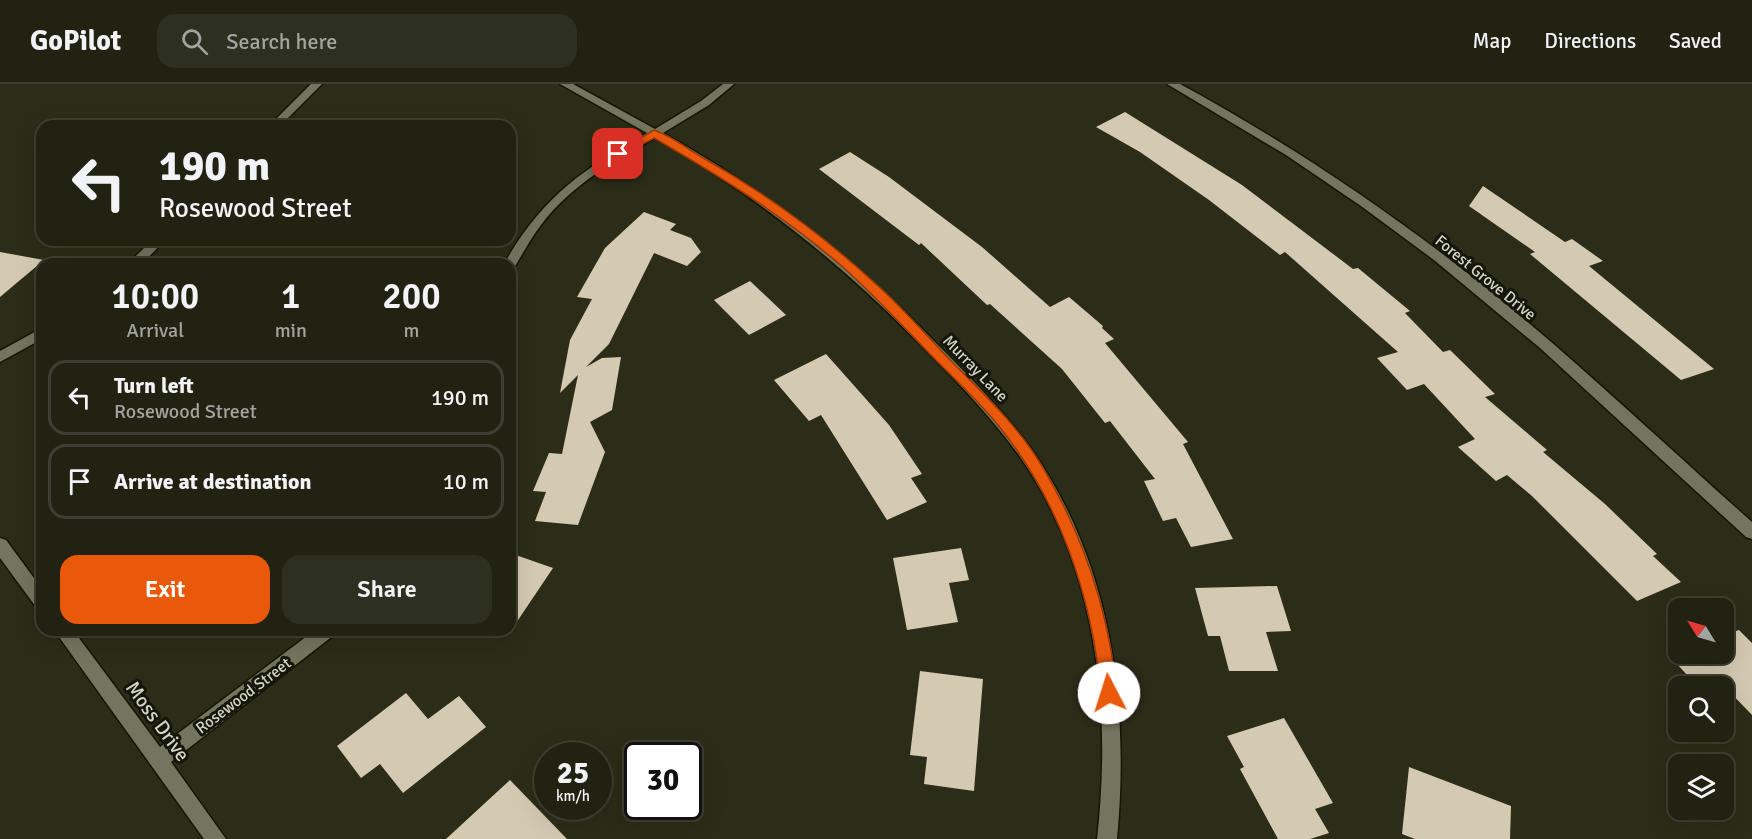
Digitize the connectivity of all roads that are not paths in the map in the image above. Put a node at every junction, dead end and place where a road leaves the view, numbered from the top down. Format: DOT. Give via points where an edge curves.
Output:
graph roads {
  1 [pos="317,84"];
  2 [pos="566,84"];
  3 [pos="729,84"];
  4 [pos="1172,84"];
  5 [pos="280,120"];
  6 [pos="654,134"];
  7 [pos="153,246"];
  8 [pos="140,258"];
  9 [pos="513,258"];
  10 [pos="36,336"];
  11 [pos="0,357"];
  12 [pos="1752,532"];
  13 [pos="0,544"];
  14 [pos="36,594"];
  15 [pos="67,636"];
  16 [pos="320,636"];
  17 [pos="158,760"];
  18 [pos="216,839"];
  19 [pos="1107,839"];
  1 -- 5 [label="street"];
  2 -- 6 [label="street, Murray Lane"];
  3 -- 6 [label="street" via="694,111"];
  4 -- 12 [label="street, Forest Grove Drive" via="1276,144 1357,197 1475,286"];
  6 -- 9 [label="street" via="561,194 537,219"];
  6 -- 19 [label="street, Murray Lane" via="731,178 848,265 1002,421 1036,468 1062,515 1084,572 1105,654 1113,731"];
  7 -- 8 [label="street"];
  10 -- 11 [label="street"];
  13 -- 14 [label="street"];
  15 -- 17 [label="street, Moss Drive"];
  16 -- 17 [label="street, Rosewood Street"];
  17 -- 18 [label="street, Moss Drive"];
}
